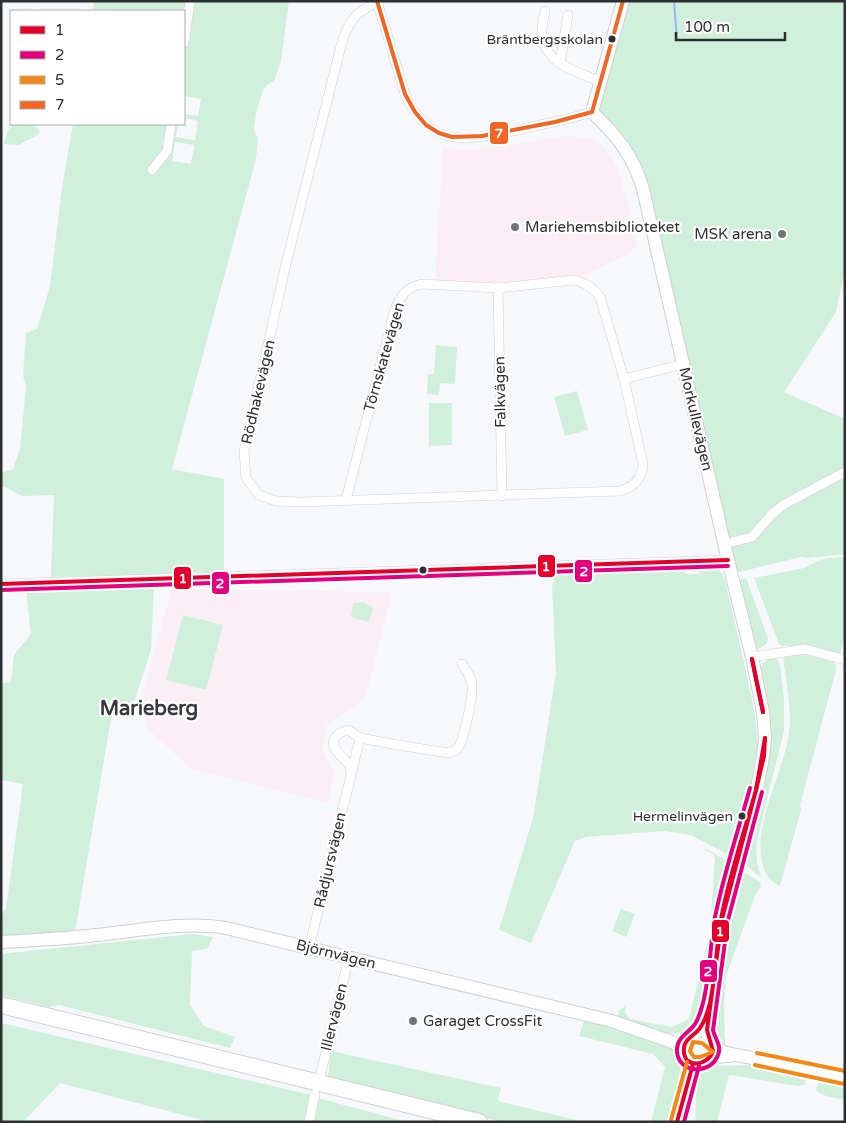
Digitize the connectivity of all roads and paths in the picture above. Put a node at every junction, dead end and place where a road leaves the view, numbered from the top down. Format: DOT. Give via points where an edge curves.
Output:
graph roads {
  1 [pos="190,1"];
  2 [pos="623,1"];
  3 [pos="378,2"];
  4 [pos="545,11"];
  5 [pos="568,15"];
  6 [pos="185,35"];
  7 [pos="560,63"];
  8 [pos="600,81"];
  9 [pos="592,112"];
  10 [pos="171,125"];
  11 [pos="152,170"];
  12 [pos="498,288"];
  13 [pos="683,364"];
  14 [pos="624,379"];
  15 [pos="845,472"];
  16 [pos="502,496"];
  17 [pos="346,500"];
  18 [pos="724,544"];
  19 [pos="728,560"];
  20 [pos="1,584"];
  21 [pos="752,657"];
  22 [pos="845,660"];
  23 [pos="462,664"];
  24 [pos="360,738"];
  25 [pos="351,773"];
  26 [pos="1,942"];
  27 [pos="309,948"];
  28 [pos="349,957"];
  29 [pos="1,1005"];
  30 [pos="709,1009"];
  31 [pos="1,1014"];
  32 [pos="690,1037"];
  33 [pos="664,1038"];
  34 [pos="710,1041"];
  35 [pos="683,1050"];
  36 [pos="734,1055"];
  37 [pos="709,1060"];
  38 [pos="693,1064"];
  39 [pos="320,1077"];
  40 [pos="845,1078"];
  41 [pos="316,1094"];
  42 [pos="309,1122"];
  43 [pos="437,1122"];
  44 [pos="479,1122"];
  45 [pos="678,1122"];
  1 -- 6 [label="street"];
  2 -- 8 [label="street"];
  3 -- 9 [label="street" via="411,108 421,121 437,132 461,139 477,138"];
  3 -- 17 [label="street, Rödhakevägen" via="355,15 342,42 286,264 244,452 246,478 259,495 276,501"];
  4 -- 7 [label="street" via="544,44"];
  5 -- 7 [label="street"];
  7 -- 8 [label="street"];
  8 -- 9 [label="street"];
  9 -- 13 [label="street, Morkullevägen" via="617,137 639,174"];
  10 -- 11 [label="street" via="167,151"];
  12 -- 14 [label="street, Törnskatevägen" via="574,280 592,287 600,297"];
  12 -- 16 [label="street, Falkvägen"];
  12 -- 17 [label="street, Törnskatevägen" via="421,284 413,286 400,297"];
  13 -- 14 [label="street"];
  13 -- 18 [label="street, Morkullevägen"];
  14 -- 16 [label="street, Rödhakevägen" via="643,464 637,482 620,491"];
  15 -- 18 [label="street" via="783,506 752,537"];
  16 -- 17 [label="street, Rödhakevägen"];
  18 -- 19 [label="street, Morkullevägen"];
  19 -- 20 [label="street"];
  19 -- 21 [label="street, Morkullevägen"];
  21 -- 22 [label="street" via="804,649"];
  21 -- 30 [label="street, Morkullevägen" via="763,712 763,758 722,919"];
  23 -- 24 [label="street" via="472,686 471,701 462,741 453,752"];
  24 -- 25 [label="street, Rådjursvägen"];
  24 -- 25 [label="street" via="348,730 334,738 336,752 349,764"];
  25 -- 27 [label="street, Rådjursvägen"];
  26 -- 27 [label="street, Björnvägen" via="207,926"];
  27 -- 28 [label="street, Björnvägen"];
  28 -- 33 [label="street, Björnvägen" via="578,1012"];
  28 -- 39 [label="street, Illervägen"];
  29 -- 44 [label="highway"];
  30 -- 32 [label="street, Morkullevägen" via="699,1030"];
  30 -- 34 [label="street" via="707,1030"];
  31 -- 43 [label="highway"];
  32 -- 33 [label="street, Björnvägen"];
  32 -- 34 [label="street, Björnvägen" via="703,1035"];
  32 -- 35 [label="street"];
  33 -- 35 [label="street, Björnvägen"];
  34 -- 36 [label="street, Björnvägen"];
  34 -- 37 [label="street" via="713,1054"];
  35 -- 38 [label="street, Björnvägen"];
  36 -- 37 [label="street, Björnvägen"];
  36 -- 40 [label="street, Björnvägen"];
  37 -- 38 [label="street, Björnvägen"];
  38 -- 45 [label="street"];
  41 -- 42 [label="street"];
}
